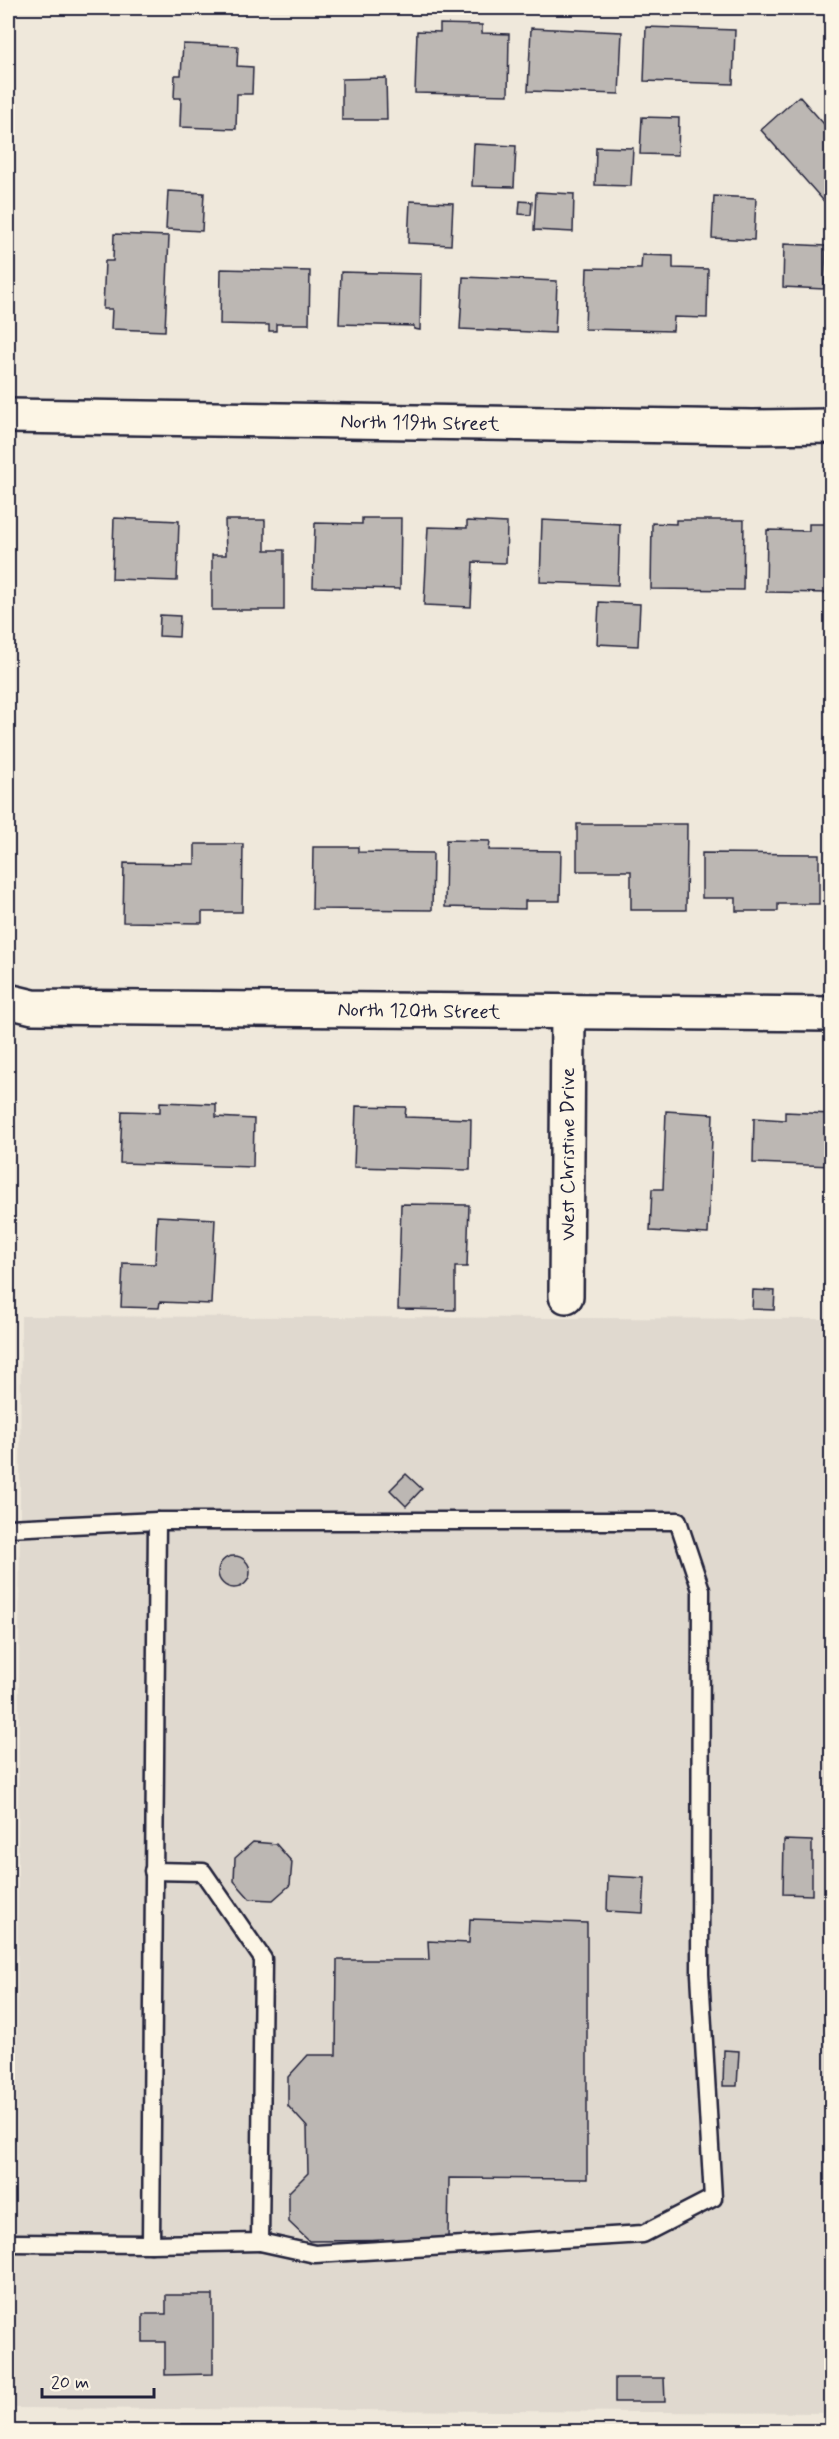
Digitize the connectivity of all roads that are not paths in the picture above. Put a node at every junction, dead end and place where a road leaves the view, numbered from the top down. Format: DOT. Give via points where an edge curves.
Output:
graph roads {
  1 [pos="8,416"];
  2 [pos="831,426"];
  3 [pos="8,1001"];
  4 [pos="568,1012"];
  5 [pos="831,1014"];
  6 [pos="566,1296"];
  7 [pos="157,1521"];
  8 [pos="8,1528"];
  9 [pos="153,1872"];
  10 [pos="260,2242"];
  11 [pos="8,2243"];
  12 [pos="151,2244"];
  1 -- 2 [label="street, North 119th Street"];
  3 -- 4 [label="street, North 120th Street" via="33,1007"];
  4 -- 5 [label="street, North 120th Street"];
  4 -- 6 [label="street, West Christine Drive"];
  7 -- 8 [label="lane"];
  7 -- 9 [label="lane"];
  7 -- 10 [label="lane" via="678,1521 701,1590 700,1974 713,2198 643,2234 315,2254"];
  9 -- 10 [label="lane" via="203,1872 263,1959"];
  9 -- 12 [label="lane"];
  10 -- 12 [label="lane"];
  11 -- 12 [label="lane"];
}
